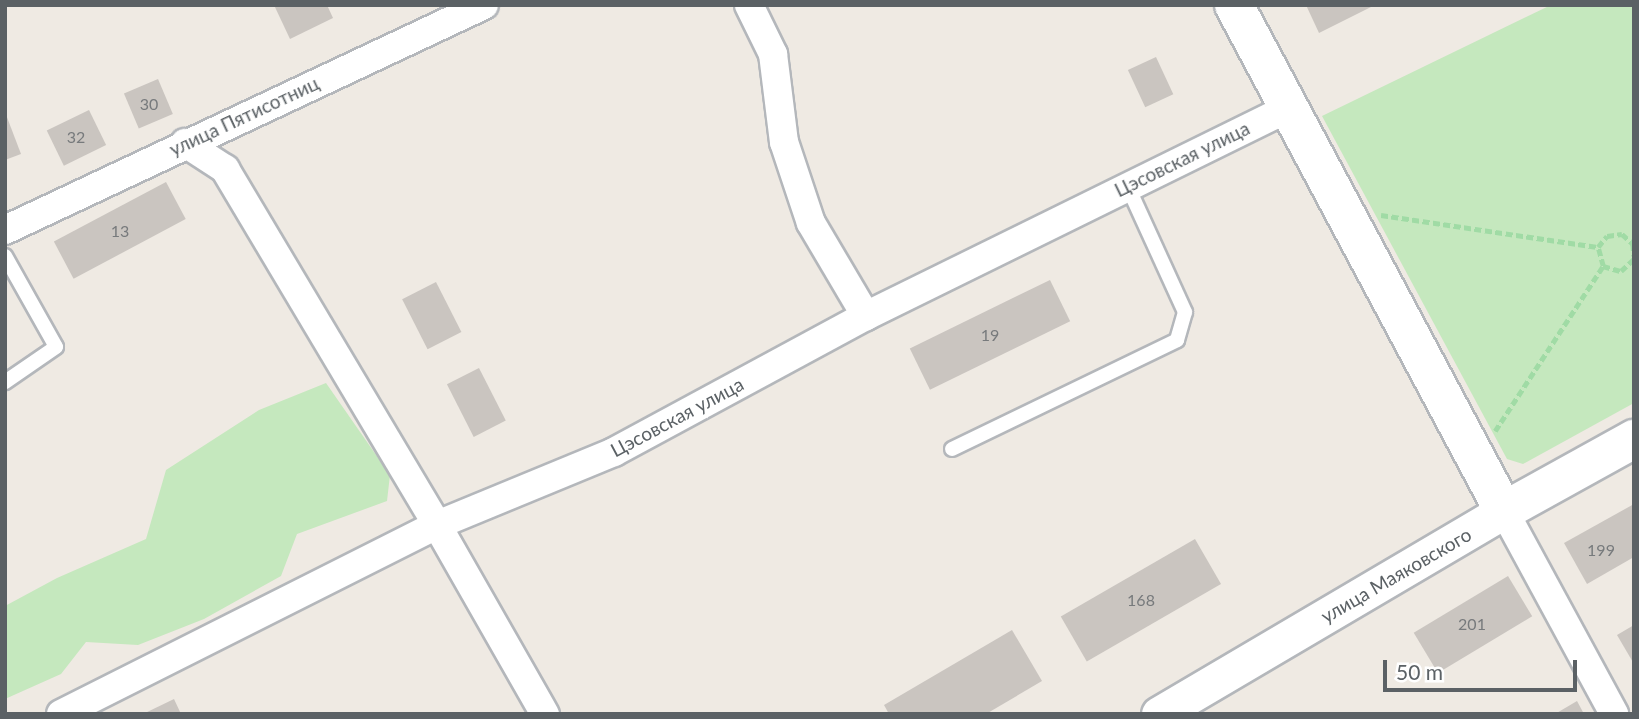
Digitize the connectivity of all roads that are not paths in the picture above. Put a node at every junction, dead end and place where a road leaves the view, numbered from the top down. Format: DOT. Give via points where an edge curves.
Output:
graph roads {
  1 [pos="484,5"];
  2 [pos="749,5"];
  3 [pos="1234,5"];
  4 [pos="1288,108"];
  5 [pos="185,143"];
  6 [pos="1128,185"];
  7 [pos="5,230"];
  8 [pos="5,256"];
  9 [pos="866,316"];
  10 [pos="5,382"];
  11 [pos="1634,439"];
  12 [pos="952,449"];
  13 [pos="1504,512"];
  14 [pos="437,525"];
  15 [pos="61,714"];
  16 [pos="545,714"];
  17 [pos="1159,714"];
  18 [pos="1614,714"];
  1 -- 5 [label="street, улица Пятисотниц"];
  2 -- 9 [label="street" via="773,54 784,142 811,222"];
  3 -- 4 [label="main road"];
  4 -- 6 [label="street, Цэсовская улица"];
  4 -- 13 [label="main road"];
  5 -- 7 [label="street, улица Пятисотниц"];
  5 -- 14 [label="street" via="225,169"];
  6 -- 9 [label="street, Цэсовская улица"];
  6 -- 12 [label="lane" via="1185,312 1177,340"];
  8 -- 10 [label="lane" via="55,347"];
  9 -- 14 [label="street, Цэсовская улица" via="614,452"];
  11 -- 13 [label="main road, улица Маяковского"];
  13 -- 17 [label="street, улица Маяковского"];
  13 -- 18 [label="street"];
  14 -- 15 [label="street, Цэсовская улица"];
  14 -- 16 [label="street"];
}
